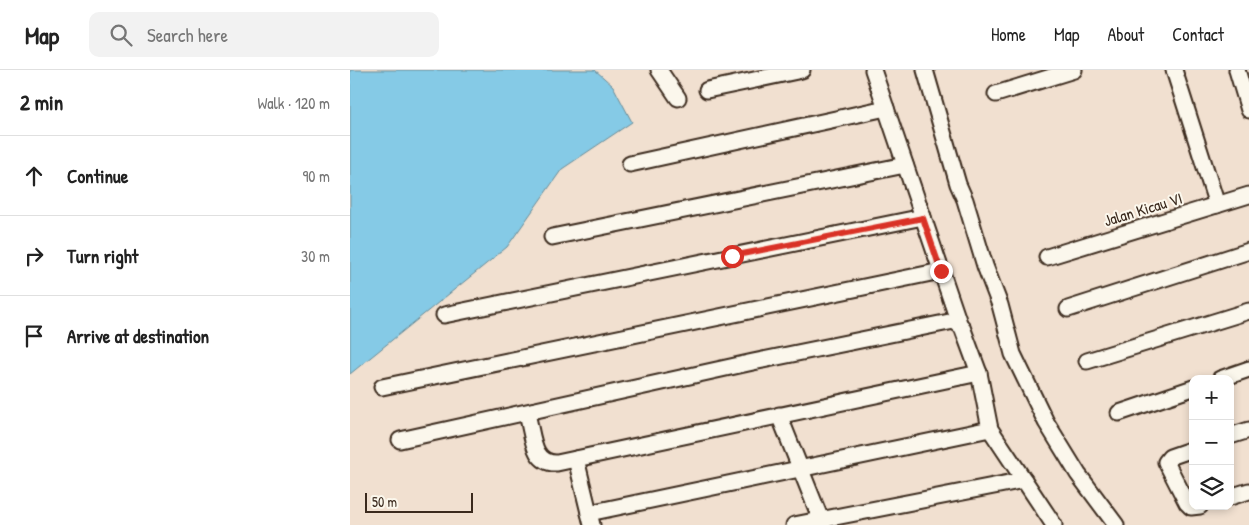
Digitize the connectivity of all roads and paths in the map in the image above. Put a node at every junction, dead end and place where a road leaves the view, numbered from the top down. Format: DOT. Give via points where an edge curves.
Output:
graph roads {
  1 [pos="659,70"];
  2 [pos="802,70"];
  3 [pos="873,70"];
  4 [pos="924,70"];
  5 [pos="1074,70"];
  6 [pos="1174,70"];
  7 [pos="1242,75"];
  8 [pos="708,90"];
  9 [pos="996,94"];
  10 [pos="678,98"];
  11 [pos="886,108"];
  12 [pos="1249,110"];
  13 [pos="630,164"];
  14 [pos="905,165"];
  15 [pos="1249,195"];
  16 [pos="1217,205"];
  17 [pos="923,218"];
  18 [pos="552,237"];
  19 [pos="1249,251"];
  20 [pos="1047,257"];
  21 [pos="941,271"];
  22 [pos="1068,309"];
  23 [pos="1249,310"];
  24 [pos="444,315"];
  25 [pos="959,323"];
  26 [pos="1087,361"];
  27 [pos="1249,369"];
  28 [pos="979,373"];
  29 [pos="1232,375"];
  30 [pos="382,387"];
  31 [pos="1189,389"];
  32 [pos="532,410"];
  33 [pos="1118,413"];
  34 [pos="779,415"];
  35 [pos="990,429"];
  36 [pos="1249,430"];
  37 [pos="1234,435"];
  38 [pos="400,440"];
  39 [pos="1189,450"];
  40 [pos="576,459"];
  41 [pos="800,469"];
  42 [pos="1024,480"];
  43 [pos="1249,491"];
  44 [pos="1234,496"];
  45 [pos="1189,505"];
  46 [pos="590,519"];
  47 [pos="822,522"];
  48 [pos="794,525"];
  49 [pos="1054,525"];
  50 [pos="1116,525"];
  1 -- 10 [label="street"];
  2 -- 8 [label="street"];
  3 -- 11 [label="street"];
  4 -- 50 [label="street" via="1013,354 1046,422 1078,474"];
  5 -- 9 [label="street"];
  6 -- 16 [label="street"];
  7 -- 12 [label="street"];
  11 -- 13 [label="street"];
  11 -- 14 [label="street"];
  14 -- 17 [label="street"];
  14 -- 18 [label="street"];
  15 -- 16 [label="street, Jalan Kicau VI"];
  16 -- 20 [label="street, Jalan Kicau VI"];
  17 -- 21 [label="street"];
  17 -- 24 [label="street"];
  19 -- 22 [label="street"];
  21 -- 25 [label="street"];
  21 -- 30 [label="street"];
  23 -- 26 [label="street"];
  25 -- 28 [label="street"];
  25 -- 32 [label="street" via="954,321"];
  27 -- 29 [label="street"];
  28 -- 34 [label="street"];
  28 -- 35 [label="street"];
  31 -- 33 [label="street"];
  32 -- 38 [label="street"];
  32 -- 40 [label="street" via="528,418 541,459 552,463"];
  34 -- 40 [label="street"];
  34 -- 41 [label="street"];
  35 -- 41 [label="street"];
  35 -- 42 [label="street"];
  36 -- 37 [label="street"];
  39 -- 45 [label="street" via="1170,457 1166,462"];
  40 -- 46 [label="street"];
  41 -- 46 [label="street"];
  41 -- 47 [label="street"];
  42 -- 47 [label="street"];
  42 -- 49 [label="street"];
  43 -- 44 [label="street"];
  47 -- 48 [label="street"];
}
